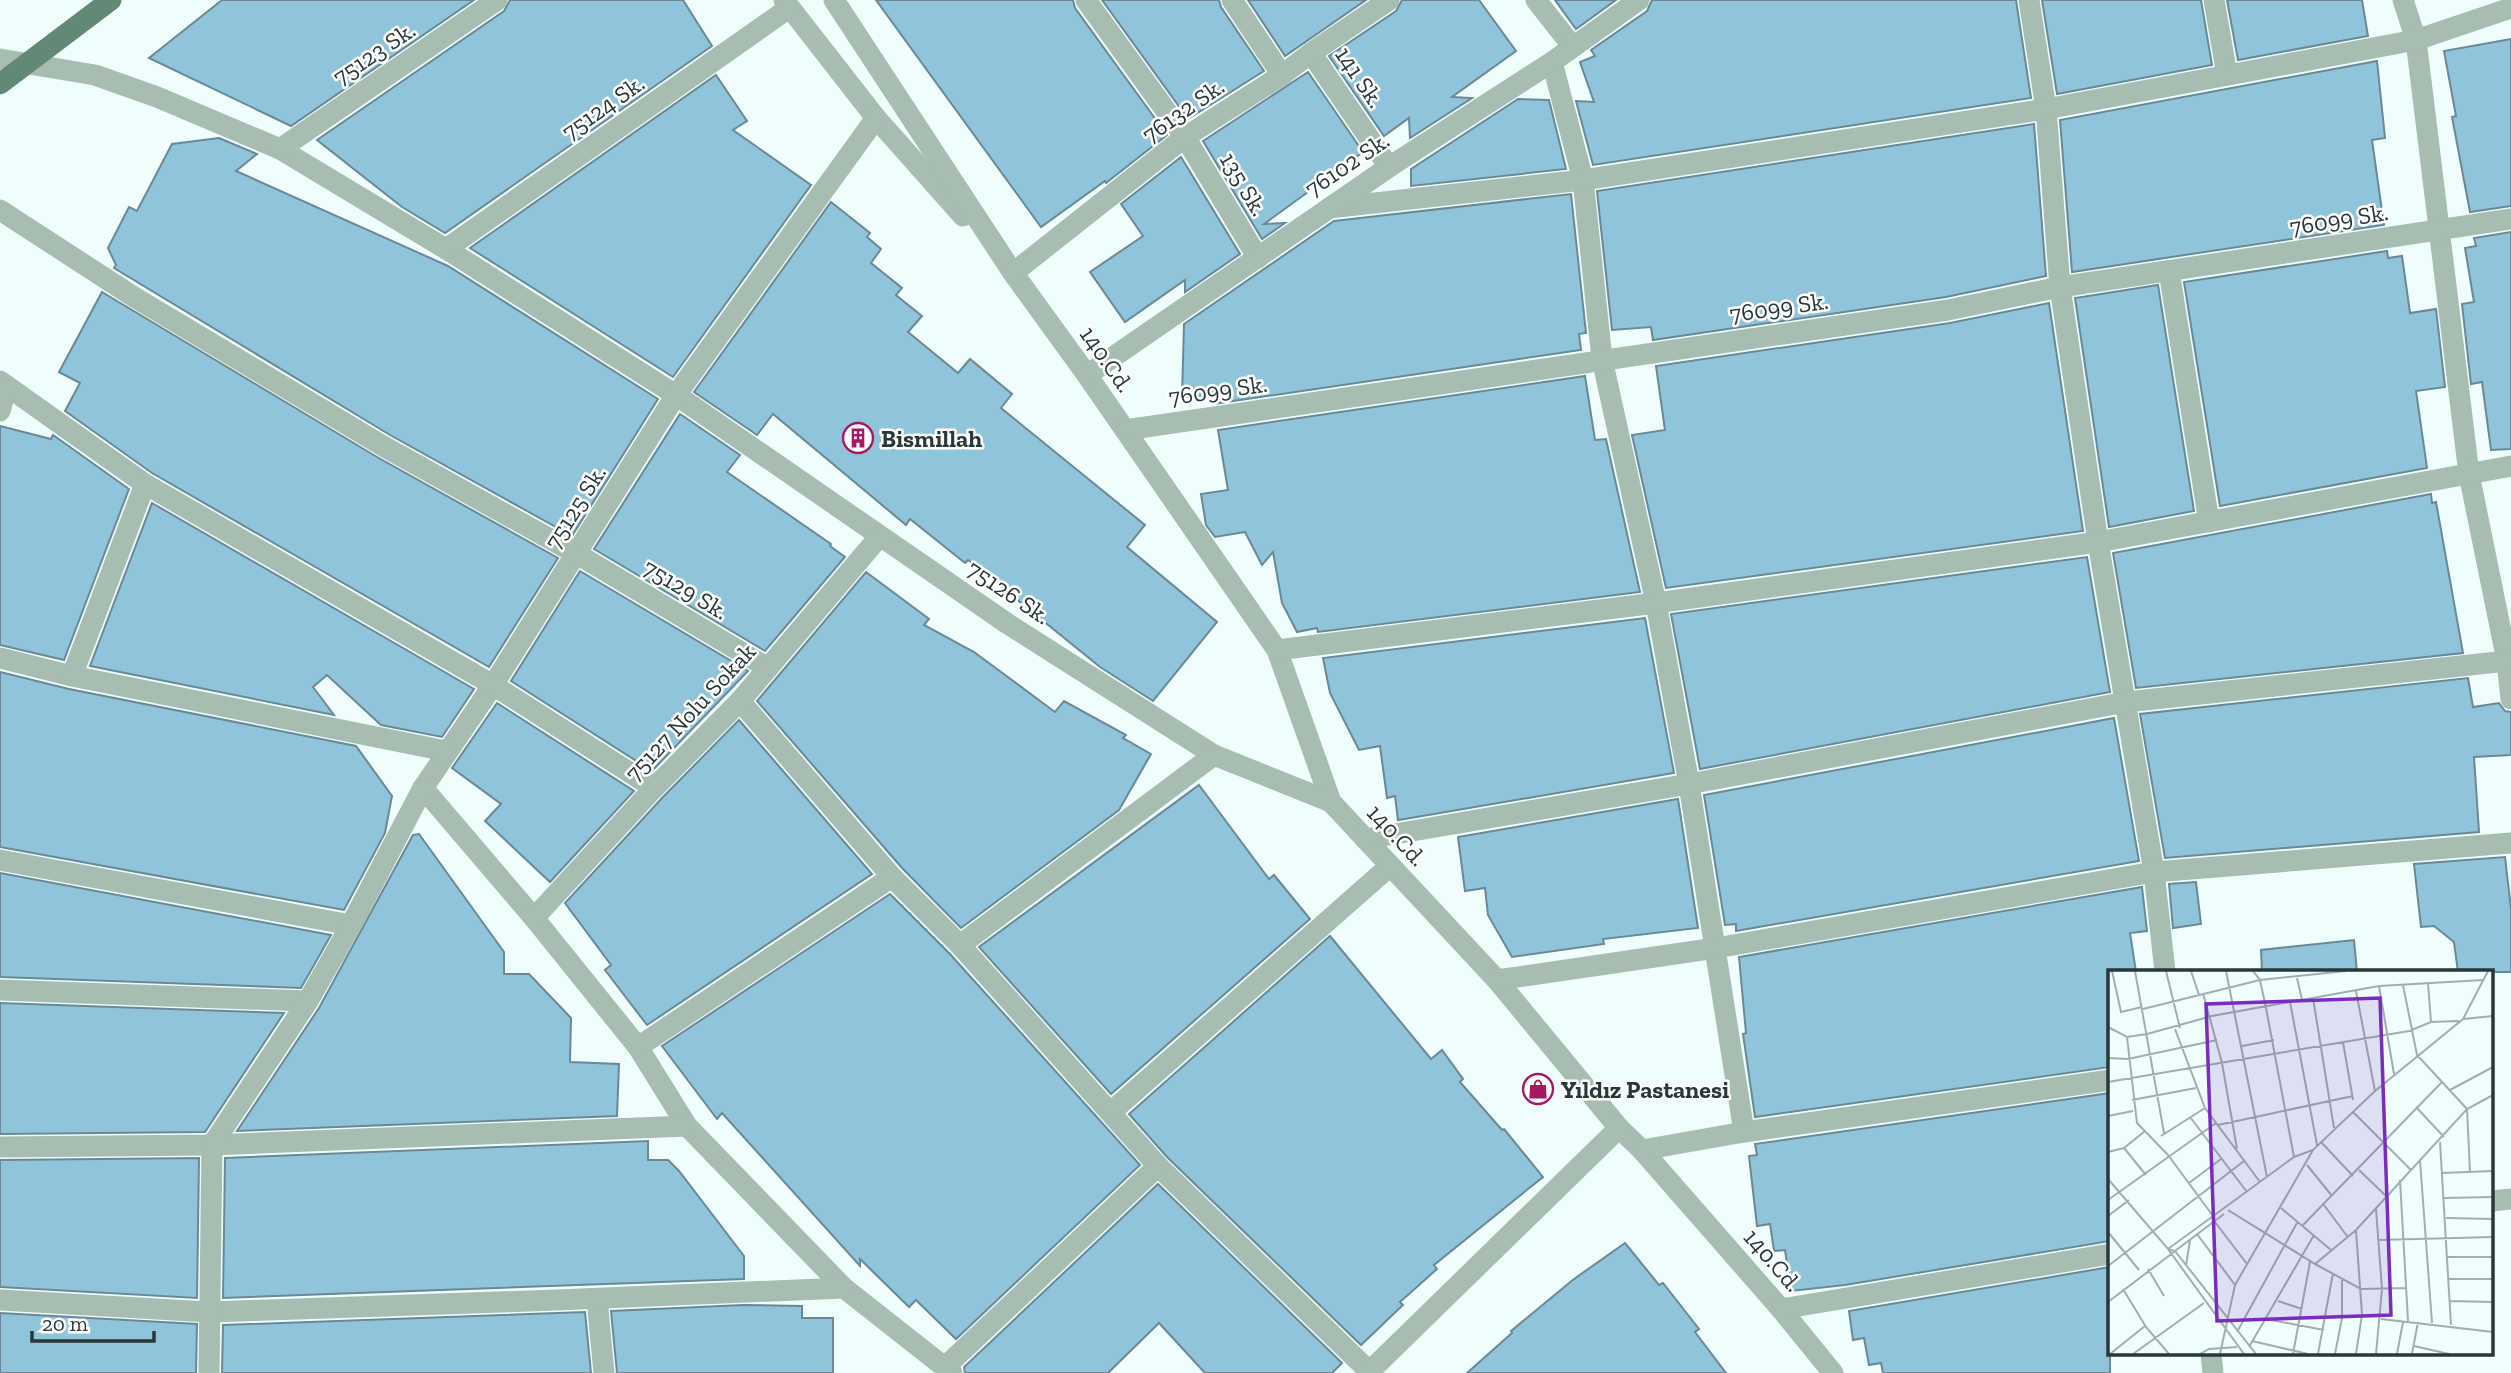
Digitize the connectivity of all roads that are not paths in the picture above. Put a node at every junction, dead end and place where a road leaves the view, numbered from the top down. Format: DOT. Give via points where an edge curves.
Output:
graph roads {
  1 [pos="111,0"];
  2 [pos="497,0"];
  3 [pos="834,0"];
  4 [pos="1086,0"];
  5 [pos="1232,0"];
  6 [pos="1389,0"];
  7 [pos="1536,0"];
  8 [pos="1639,0"];
  9 [pos="2029,0"];
  10 [pos="2214,0"];
  11 [pos="2403,0"];
  12 [pos="787,4"];
  13 [pos="2511,8"];
  14 [pos="2416,40"];
  15 [pos="1573,47"];
  16 [pos="1311,52"];
  17 [pos="0,59"];
  18 [pos="1552,62"];
  19 [pos="29,64"];
  20 [pos="1282,75"];
  21 [pos="2227,75"];
  22 [pos="0,84"];
  23 [pos="2046,109"];
  24 [pos="876,118"];
  25 [pos="1185,137"];
  26 [pos="280,149"];
  27 [pos="1389,167"];
  28 [pos="1583,180"];
  29 [pos="1329,208"];
  30 [pos="0,209"];
  31 [pos="2511,219"];
  32 [pos="2440,230"];
  33 [pos="446,249"];
  34 [pos="1258,258"];
  35 [pos="2169,271"];
  36 [pos="1013,273"];
  37 [pos="2060,287"];
  38 [pos="1602,359"];
  39 [pos="1087,376"];
  40 [pos="4,383"];
  41 [pos="676,395"];
  42 [pos="0,411"];
  43 [pos="1125,430"];
  44 [pos="2511,466"];
  45 [pos="2469,474"];
  46 [pos="145,484"];
  47 [pos="2208,522"];
  48 [pos="879,537"];
  49 [pos="2098,542"];
  50 [pos="576,554"];
  51 [pos="1656,603"];
  52 [pos="1277,650"];
  53 [pos="0,658"];
  54 [pos="2507,661"];
  55 [pos="768,668"];
  56 [pos="72,676"];
  57 [pos="493,685"];
  58 [pos="2511,699"];
  59 [pos="740,701"];
  60 [pos="2126,702"];
  61 [pos="446,751"];
  62 [pos="1214,755"];
  63 [pos="1689,784"];
  64 [pos="423,788"];
  65 [pos="654,788"];
  66 [pos="1331,802"];
  67 [pos="1365,839"];
  68 [pos="2511,843"];
  69 [pos="0,860"];
  70 [pos="1390,866"];
  71 [pos="2154,872"];
  72 [pos="892,877"];
  73 [pos="534,918"];
  74 [pos="351,926"];
  75 [pos="960,945"];
  76 [pos="1716,948"];
  77 [pos="2165,970"];
  78 [pos="1497,980"];
  79 [pos="0,990"];
  80 [pos="307,1001"];
  81 [pos="638,1047"];
  82 [pos="2108,1080"];
  83 [pos="1111,1112"];
  84 [pos="687,1126"];
  85 [pos="1619,1128"];
  86 [pos="1744,1132"];
  87 [pos="212,1145"];
  88 [pos="0,1147"];
  89 [pos="1643,1150"];
  90 [pos="1158,1166"];
  91 [pos="2108,1254"];
  92 [pos="844,1288"];
  93 [pos="597,1298"];
  94 [pos="0,1300"];
  95 [pos="1781,1309"];
  96 [pos="209,1312"];
  97 [pos="948,1370"];
  98 [pos="209,1373"];
  99 [pos="604,1373"];
  100 [pos="1370,1373"];
  101 [pos="1833,1373"];
  1 -- 19 [label="main road"];
  2 -- 26 [label="street, 75123 Sk."];
  3 -- 36 [label="street, 140.Cd."];
  4 -- 25 [label="street, 135 Sk."];
  5 -- 20 [label="street"];
  6 -- 16 [label="street, 76132 Sk."];
  7 -- 15 [label="street"];
  8 -- 15 [label="street, 76102 Sk."];
  9 -- 23 [label="street"];
  10 -- 21 [label="street"];
  11 -- 14 [label="street"];
  12 -- 24 [label="street, 140.Cd."];
  12 -- 33 [label="street, 75124 Sk."];
  13 -- 14 [label="street"];
  14 -- 21 [label="street"];
  14 -- 32 [label="street"];
  15 -- 18 [label="street, 76102 Sk."];
  16 -- 20 [label="street, 76132 Sk."];
  16 -- 27 [label="street, 141 Sk."];
  17 -- 19 [label="street, 75126 Sk."];
  18 -- 27 [label="street, 76102 Sk."];
  18 -- 28 [label="street"];
  19 -- 22 [label="main road"];
  19 -- 26 [label="street, 75126 Sk." via="95,75"];
  20 -- 25 [label="street, 76132 Sk."];
  21 -- 23 [label="street"];
  23 -- 28 [label="street"];
  23 -- 37 [label="street"];
  24 -- 36 [label="street, 140.Cd."];
  24 -- 41 [label="street, 75125 Sk."];
  25 -- 34 [label="street, 135 Sk."];
  25 -- 36 [label="street, 76132 Sk."];
  26 -- 33 [label="street, 75126 Sk."];
  27 -- 29 [label="street, 76102 Sk."];
  28 -- 29 [label="street"];
  28 -- 38 [label="street"];
  29 -- 34 [label="street, 76102 Sk."];
  30 -- 50 [label="street, 75129 Sk." via="134,297 371,439"];
  31 -- 32 [label="street, 76099 Sk."];
  32 -- 35 [label="street, 76099 Sk."];
  32 -- 45 [label="street"];
  33 -- 41 [label="street, 75126 Sk."];
  34 -- 39 [label="street, 76102 Sk."];
  35 -- 37 [label="street, 76099 Sk."];
  35 -- 47 [label="street"];
  36 -- 39 [label="street, 140.Cd."];
  37 -- 38 [label="street, 76099 Sk." via="1948,310"];
  37 -- 49 [label="street"];
  38 -- 43 [label="street, 76099 Sk."];
  38 -- 51 [label="street"];
  39 -- 43 [label="street, 140.Cd."];
  40 -- 42 [label="street"];
  40 -- 46 [label="street"];
  41 -- 48 [label="street, 75126 Sk."];
  41 -- 50 [label="street, 75125 Sk."];
  43 -- 52 [label="street, 140.Cd."];
  44 -- 45 [label="street"];
  45 -- 47 [label="street"];
  45 -- 54 [label="street"];
  46 -- 56 [label="street"];
  46 -- 57 [label="street"];
  47 -- 49 [label="street"];
  48 -- 55 [label="street, 75127 Nolu Sokak"];
  48 -- 62 [label="street, 75126 Sk."];
  49 -- 51 [label="street"];
  49 -- 60 [label="street"];
  50 -- 55 [label="street, 75129 Sk."];
  50 -- 57 [label="street, 75125 Sk."];
  51 -- 52 [label="street"];
  51 -- 63 [label="street"];
  52 -- 66 [label="street, 140.Cd."];
  53 -- 56 [label="street"];
  54 -- 58 [label="street"];
  54 -- 60 [label="street"];
  55 -- 59 [label="street, 75127 Nolu Sokak"];
  56 -- 61 [label="street"];
  57 -- 61 [label="street, 75125 Sk."];
  57 -- 65 [label="street"];
  59 -- 65 [label="street, 75127 Nolu Sokak"];
  59 -- 72 [label="street"];
  60 -- 63 [label="street"];
  60 -- 71 [label="street"];
  61 -- 64 [label="street, 75125 Sk."];
  62 -- 66 [label="street, 75126 Sk."];
  62 -- 75 [label="street"];
  63 -- 67 [label="street"];
  63 -- 76 [label="street"];
  64 -- 73 [label="street"];
  64 -- 74 [label="street, 75125 Sk."];
  65 -- 73 [label="street, 75127 Nolu Sokak"];
  66 -- 67 [label="street, 140.Cd."];
  67 -- 70 [label="street, 140.Cd."];
  68 -- 71 [label="street"];
  69 -- 74 [label="street"];
  70 -- 78 [label="street, 140.Cd."];
  70 -- 83 [label="street"];
  71 -- 76 [label="street"];
  71 -- 77 [label="street"];
  72 -- 75 [label="street"];
  72 -- 81 [label="street"];
  73 -- 81 [label="street"];
  74 -- 80 [label="street, 75125 Sk."];
  75 -- 83 [label="street"];
  76 -- 78 [label="street"];
  76 -- 86 [label="street"];
  78 -- 85 [label="street, 140.Cd."];
  79 -- 80 [label="street"];
  80 -- 87 [label="street, 75125 Sk."];
  81 -- 84 [label="street"];
  82 -- 86 [label="street"];
  83 -- 90 [label="street"];
  84 -- 87 [label="street"];
  84 -- 92 [label="street"];
  85 -- 89 [label="street, 140.Cd."];
  85 -- 100 [label="street"];
  86 -- 89 [label="street"];
  87 -- 88 [label="street"];
  87 -- 96 [label="street"];
  89 -- 95 [label="street, 140.Cd."];
  90 -- 97 [label="street"];
  90 -- 100 [label="street"];
  91 -- 95 [label="street"];
  92 -- 93 [label="street"];
  92 -- 97 [label="street"];
  93 -- 96 [label="street"];
  93 -- 99 [label="street"];
  94 -- 96 [label="street"];
  95 -- 101 [label="street, 140.Cd."];
  96 -- 98 [label="street"];
}
